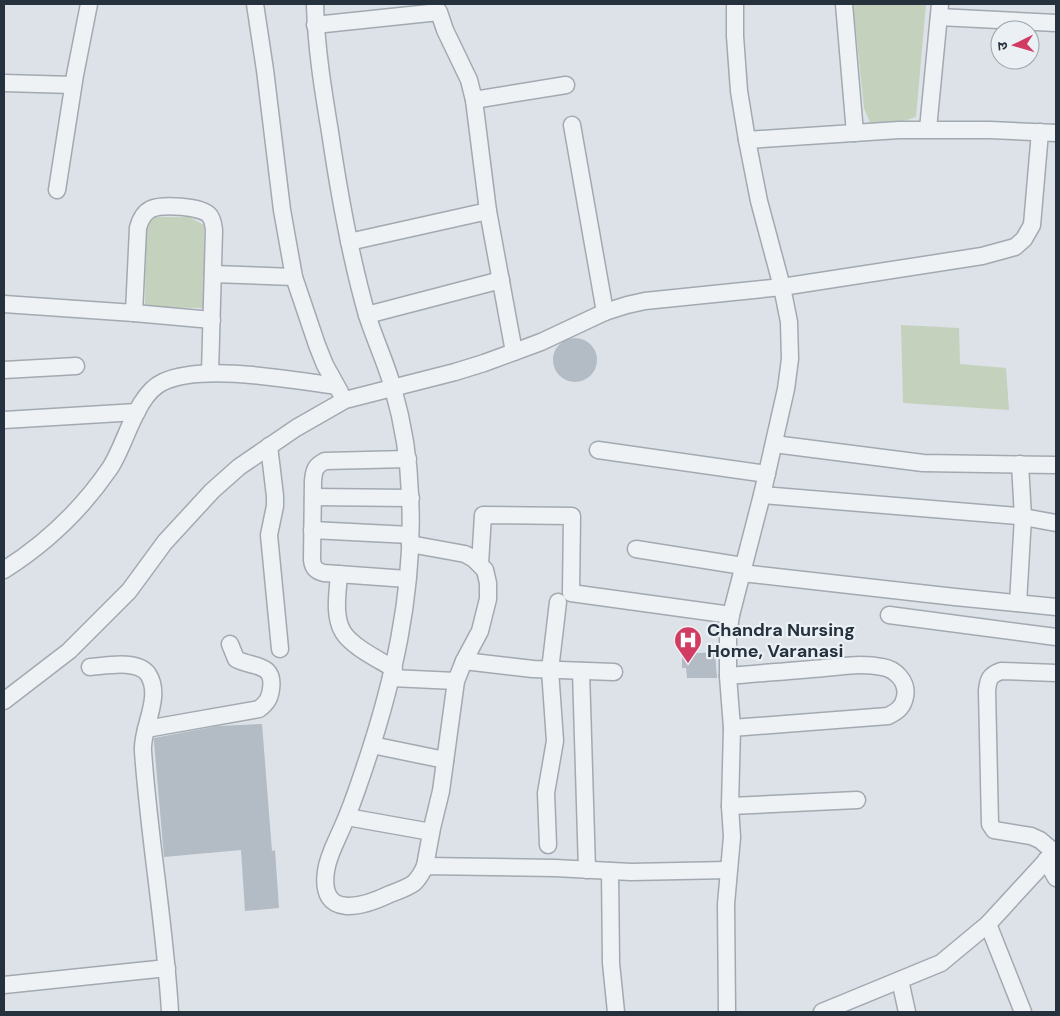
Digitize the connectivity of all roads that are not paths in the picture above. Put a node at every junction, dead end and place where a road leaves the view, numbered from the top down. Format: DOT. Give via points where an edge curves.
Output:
graph roads {
  1 [pos="89,4"];
  2 [pos="254,4"];
  3 [pos="315,4"];
  4 [pos="735,4"];
  5 [pos="844,4"];
  6 [pos="440,8"];
  7 [pos="940,10"];
  8 [pos="1056,23"];
  9 [pos="315,24"];
  10 [pos="4,83"];
  11 [pos="73,85"];
  12 [pos="566,85"];
  13 [pos="474,100"];
  14 [pos="572,125"];
  15 [pos="928,129"];
  16 [pos="855,133"];
  17 [pos="1048,133"];
  18 [pos="747,140"];
  19 [pos="57,190"];
  20 [pos="488,211"];
  21 [pos="349,242"];
  22 [pos="213,274"];
  23 [pos="294,277"];
  24 [pos="501,280"];
  25 [pos="782,287"];
  26 [pos="4,304"];
  27 [pos="605,312"];
  28 [pos="134,313"];
  29 [pos="367,315"];
  30 [pos="212,320"];
  31 [pos="514,352"];
  32 [pos="76,366"];
  33 [pos="4,370"];
  34 [pos="210,373"];
  35 [pos="336,386"];
  36 [pos="393,388"];
  37 [pos="345,400"];
  38 [pos="138,412"];
  39 [pos="4,420"];
  40 [pos="774,444"];
  41 [pos="269,446"];
  42 [pos="598,450"];
  43 [pos="408,459"];
  44 [pos="1020,464"];
  45 [pos="1056,465"];
  46 [pos="766,474"];
  47 [pos="762,494"];
  48 [pos="313,497"];
  49 [pos="410,498"];
  50 [pos="1023,517"];
  51 [pos="1056,523"];
  52 [pos="312,530"];
  53 [pos="410,539"];
  54 [pos="636,549"];
  55 [pos="480,564"];
  56 [pos="743,569"];
  57 [pos="4,570"];
  58 [pos="339,574"];
  59 [pos="408,578"];
  60 [pos="558,602"];
  61 [pos="1018,603"];
  62 [pos="1056,607"];
  63 [pos="731,615"];
  64 [pos="889,615"];
  65 [pos="1056,637"];
  66 [pos="230,644"];
  67 [pos="280,649"];
  68 [pos="464,661"];
  69 [pos="90,668"];
  70 [pos="550,670"];
  71 [pos="582,671"];
  72 [pos="614,672"];
  73 [pos="1056,673"];
  74 [pos="393,674"];
  75 [pos="728,676"];
  76 [pos="456,681"];
  77 [pos="4,701"];
  78 [pos="732,728"];
  79 [pos="146,729"];
  80 [pos="372,745"];
  81 [pos="445,760"];
  82 [pos="857,800"];
  83 [pos="730,806"];
  84 [pos="347,817"];
  85 [pos="431,832"];
  86 [pos="548,845"];
  87 [pos="1052,854"];
  88 [pos="425,866"];
  89 [pos="588,870"];
  90 [pos="728,870"];
  91 [pos="610,871"];
  92 [pos="1056,878"];
  93 [pos="988,924"];
  94 [pos="167,968"];
  95 [pos="900,980"];
  96 [pos="4,985"];
  97 [pos="170,1012"];
  98 [pos="616,1012"];
  99 [pos="727,1012"];
  100 [pos="822,1012"];
  101 [pos="907,1012"];
  102 [pos="1023,1012"];
  1 -- 11 [label="street"];
  2 -- 23 [label="street"];
  3 -- 9 [label="street"];
  4 -- 18 [label="street" via="740,91"];
  5 -- 16 [label="street"];
  6 -- 9 [label="street"];
  6 -- 13 [label="street" via="447,36 469,80"];
  7 -- 8 [label="street"];
  7 -- 15 [label="street"];
  9 -- 21 [label="street"];
  10 -- 11 [label="street"];
  11 -- 19 [label="street"];
  12 -- 13 [label="street"];
  13 -- 20 [label="street"];
  14 -- 27 [label="street"];
  15 -- 16 [label="street"];
  15 -- 17 [label="street"];
  16 -- 18 [label="street"];
  17 -- 25 [label="street" via="1032,225 1015,247 982,256"];
  18 -- 25 [label="street"];
  20 -- 21 [label="street"];
  20 -- 24 [label="street"];
  21 -- 29 [label="street"];
  22 -- 23 [label="street"];
  22 -- 28 [label="street" via="214,230 209,214 195,208 152,208 142,216 138,228"];
  22 -- 30 [label="street"];
  23 -- 35 [label="street" via="317,345"];
  24 -- 29 [label="street"];
  24 -- 31 [label="street"];
  25 -- 27 [label="street" via="645,301"];
  25 -- 40 [label="street" via="789,322 790,359"];
  26 -- 28 [label="street"];
  27 -- 31 [label="street"];
  28 -- 30 [label="street"];
  29 -- 36 [label="street"];
  30 -- 34 [label="street"];
  31 -- 36 [label="street"];
  32 -- 33 [label="street"];
  34 -- 35 [label="street"];
  34 -- 38 [label="street" via="162,382 152,389"];
  35 -- 37 [label="street"];
  36 -- 37 [label="street"];
  36 -- 43 [label="street"];
  37 -- 41 [label="street"];
  38 -- 39 [label="street"];
  38 -- 57 [label="street" via="119,451 91,492 49,537"];
  40 -- 44 [label="street" via="923,463"];
  40 -- 46 [label="street"];
  41 -- 67 [label="street" via="275,506 269,535"];
  41 -- 77 [label="street" via="239,467 194,509 129,591 69,651"];
  42 -- 46 [label="street"];
  43 -- 48 [label="street" via="325,461 314,470"];
  43 -- 49 [label="street"];
  44 -- 45 [label="street"];
  44 -- 50 [label="street"];
  46 -- 47 [label="street"];
  47 -- 50 [label="street"];
  47 -- 56 [label="street"];
  48 -- 49 [label="street"];
  48 -- 52 [label="street"];
  49 -- 53 [label="street"];
  50 -- 51 [label="street"];
  50 -- 61 [label="street"];
  52 -- 53 [label="street"];
  52 -- 58 [label="street" via="313,566 317,571"];
  53 -- 55 [label="street" via="465,554"];
  53 -- 59 [label="street"];
  54 -- 56 [label="street"];
  55 -- 63 [label="street" via="483,515 572,516 571,593"];
  55 -- 68 [label="street" via="488,583 488,599 480,630"];
  56 -- 61 [label="street"];
  56 -- 63 [label="street"];
  58 -- 59 [label="street"];
  58 -- 74 [label="street" via="338,607 342,632"];
  59 -- 74 [label="street"];
  60 -- 70 [label="street"];
  61 -- 62 [label="street"];
  63 -- 75 [label="street"];
  64 -- 65 [label="street"];
  66 -- 79 [label="street" via="236,659 260,666 271,676 271,695 266,704 259,709"];
  68 -- 70 [label="street"];
  68 -- 76 [label="street"];
  69 -- 79 [label="street" via="125,664 146,671 151,680 153,700"];
  70 -- 71 [label="street"];
  70 -- 86 [label="street" via="555,741 546,793"];
  71 -- 72 [label="street"];
  71 -- 89 [label="street"];
  73 -- 87 [label="street" via="1001,671 992,674 987,691 990,824 994,830 1040,840"];
  74 -- 76 [label="street"];
  74 -- 80 [label="street"];
  75 -- 78 [label="street"];
  75 -- 78 [label="street" via="847,666 882,667 900,677 906,694 898,711 888,716"];
  76 -- 81 [label="street"];
  78 -- 83 [label="street"];
  79 -- 94 [label="street" via="142,742 146,798"];
  80 -- 81 [label="street"];
  80 -- 84 [label="street"];
  81 -- 85 [label="street"];
  82 -- 83 [label="street"];
  83 -- 90 [label="street" via="732,837"];
  84 -- 85 [label="street"];
  84 -- 88 [label="street" via="326,872 327,894 337,904 355,907 371,903 411,885"];
  85 -- 88 [label="street"];
  87 -- 92 [label="street"];
  87 -- 93 [label="street"];
  88 -- 89 [label="street"];
  89 -- 91 [label="street"];
  90 -- 91 [label="street"];
  90 -- 99 [label="street"];
  91 -- 98 [label="street" via="611,964"];
  93 -- 95 [label="street" via="941,963"];
  93 -- 102 [label="street"];
  94 -- 96 [label="street"];
  94 -- 97 [label="street"];
  95 -- 100 [label="street"];
  95 -- 101 [label="street"];
}
